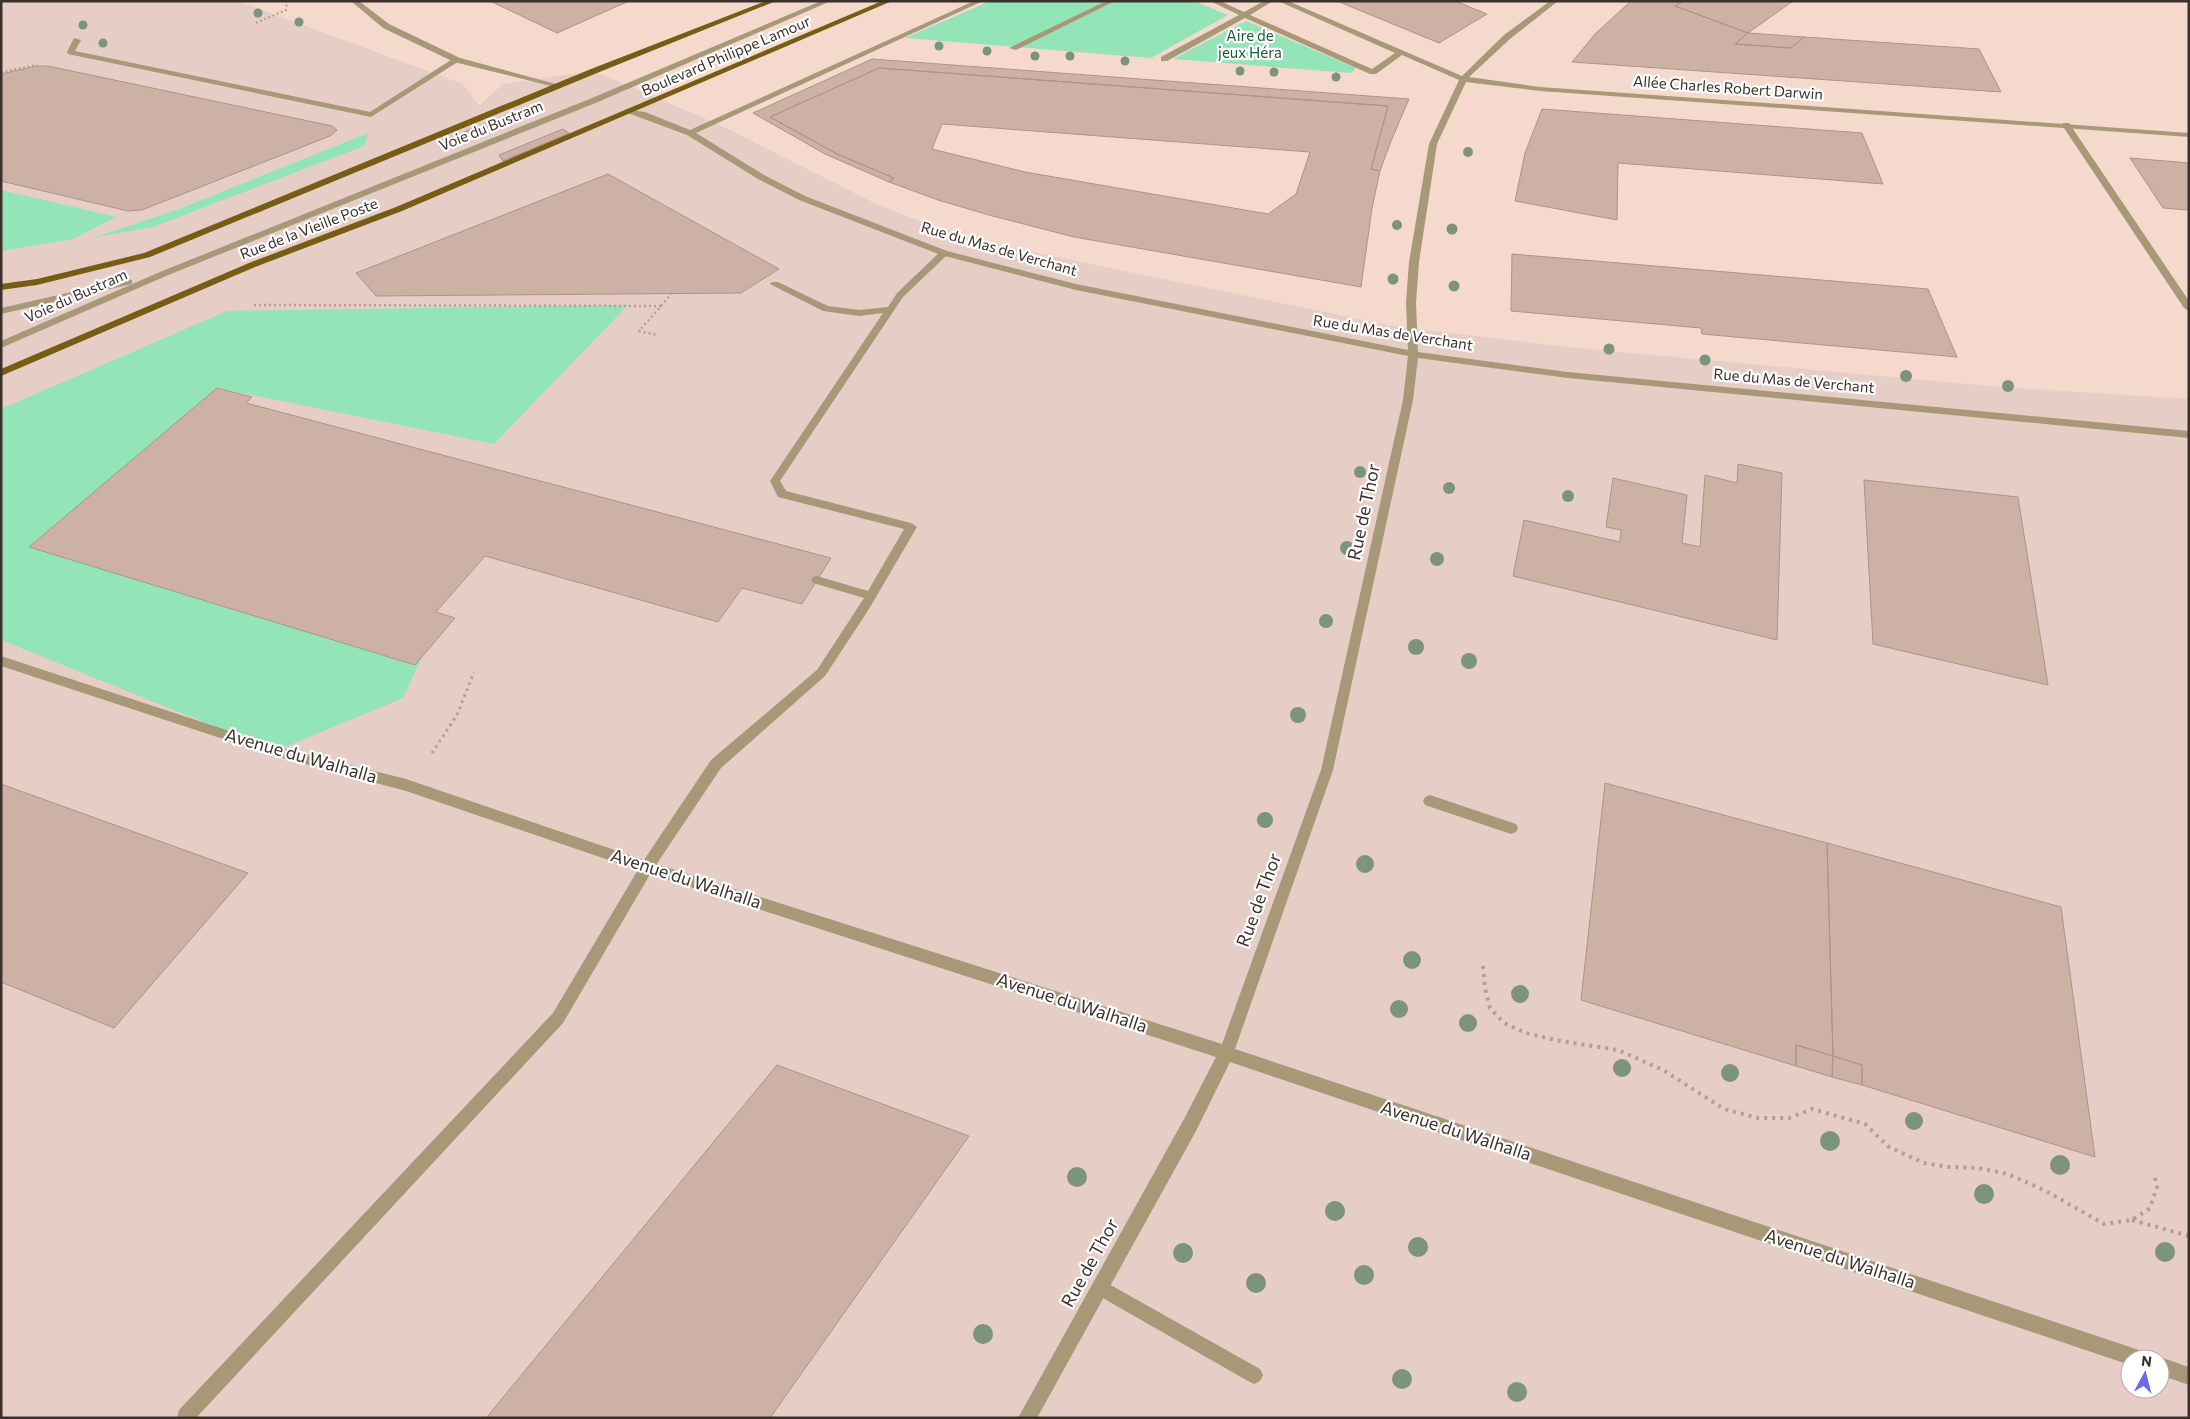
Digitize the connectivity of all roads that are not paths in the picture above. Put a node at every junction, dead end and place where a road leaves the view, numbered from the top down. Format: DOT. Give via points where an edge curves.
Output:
graph roads {
  1 [pos="354,1"];
  2 [pos="773,1"];
  3 [pos="828,1"];
  4 [pos="889,1"];
  5 [pos="980,1"];
  6 [pos="1112,1"];
  7 [pos="1213,1"];
  8 [pos="1270,1"];
  9 [pos="1281,1"];
  10 [pos="1555,1"];
  11 [pos="1243,14"];
  12 [pos="77,40"];
  13 [pos="1013,48"];
  14 [pos="1400,53"];
  15 [pos="1164,59"];
  16 [pos="457,60"];
  17 [pos="1462,79"];
  18 [pos="559,86"];
  19 [pos="629,112"];
  20 [pos="2066,126"];
  21 [pos="690,133"];
  22 [pos="2189,135"];
  23 [pos="944,253"];
  24 [pos="163,274"];
  25 [pos="775,284"];
  26 [pos="1,287"];
  27 [pos="2189,308"];
  28 [pos="891,309"];
  29 [pos="1,311"];
  30 [pos="1,345"];
  31 [pos="1413,354"];
  32 [pos="1,373"];
  33 [pos="2189,435"];
  34 [pos="817,580"];
  35 [pos="871,596"];
  36 [pos="1,661"];
  37 [pos="1430,801"];
  38 [pos="1512,828"];
  39 [pos="647,867"];
  40 [pos="1226,1054"];
  41 [pos="1100,1287"];
  42 [pos="2120,1353"];
  43 [pos="2170,1369"];
  44 [pos="1254,1375"];
  45 [pos="2189,1376"];
  46 [pos="187,1418"];
  47 [pos="1027,1418"];
  1 -- 16 [label="street" via="386,26"];
  2 -- 18 [label="main road, Boulevard Philippe Lamour"];
  3 -- 24 [label="street, Voie du Bustram" via="604,96"];
  4 -- 19 [label="main road, Boulevard Philippe Lamour"];
  5 -- 21 [label="street"];
  6 -- 13 [label="street"];
  7 -- 11 [label="street"];
  8 -- 11 [label="street"];
  9 -- 14 [label="street, Allée Charles Robert Darwin"];
  10 -- 17 [label="street" via="1507,37"];
  11 -- 14 [label="street" via="1373,72"];
  11 -- 15 [label="street"];
  12 -- 16 [label="street" via="72,52 371,115"];
  14 -- 17 [label="street, Allée Charles Robert Darwin"];
  16 -- 18 [label="street"];
  17 -- 20 [label="street, Allée Charles Robert Darwin" via="1540,89"];
  17 -- 31 [label="street, Rue de Thor" via="1433,144 1414,262 1411,303"];
  18 -- 26 [label="main road" via="147,255 37,282"];
  19 -- 21 [label="street, Rue du Mas de Verchant"];
  19 -- 32 [label="main road, Rue de la Vieille Poste" via="398,209 252,265"];
  20 -- 22 [label="street, Allée Charles Robert Darwin"];
  20 -- 27 [label="street"];
  21 -- 23 [label="street, Rue du Mas de Verchant" via="802,198"];
  23 -- 28 [label="street" via="900,295"];
  23 -- 31 [label="street, Rue du Mas de Verchant" via="1076,287"];
  24 -- 29 [label="street, Voie du Bustram"];
  24 -- 30 [label="street, Voie du Bustram"];
  25 -- 28 [label="street" via="826,309 859,313"];
  28 -- 35 [label="street" via="775,481 782,494 911,528"];
  31 -- 33 [label="street, Rue du Mas de Verchant" via="1568,375"];
  31 -- 40 [label="street, Rue de Thor" via="1406,409 1327,770"];
  34 -- 35 [label="street"];
  35 -- 39 [label="street" via="821,673 716,764"];
  36 -- 39 [label="street, Avenue du Walhalla" via="275,751 406,785"];
  37 -- 38 [label="street"];
  39 -- 40 [label="street, Avenue du Walhalla"];
  39 -- 46 [label="street" via="558,1018 185,1416"];
  40 -- 41 [label="street, Rue de Thor"];
  40 -- 42 [label="street, Avenue du Walhalla"];
  41 -- 44 [label="street"];
  41 -- 47 [label="street, Rue de Thor"];
  43 -- 45 [label="street"];
}
